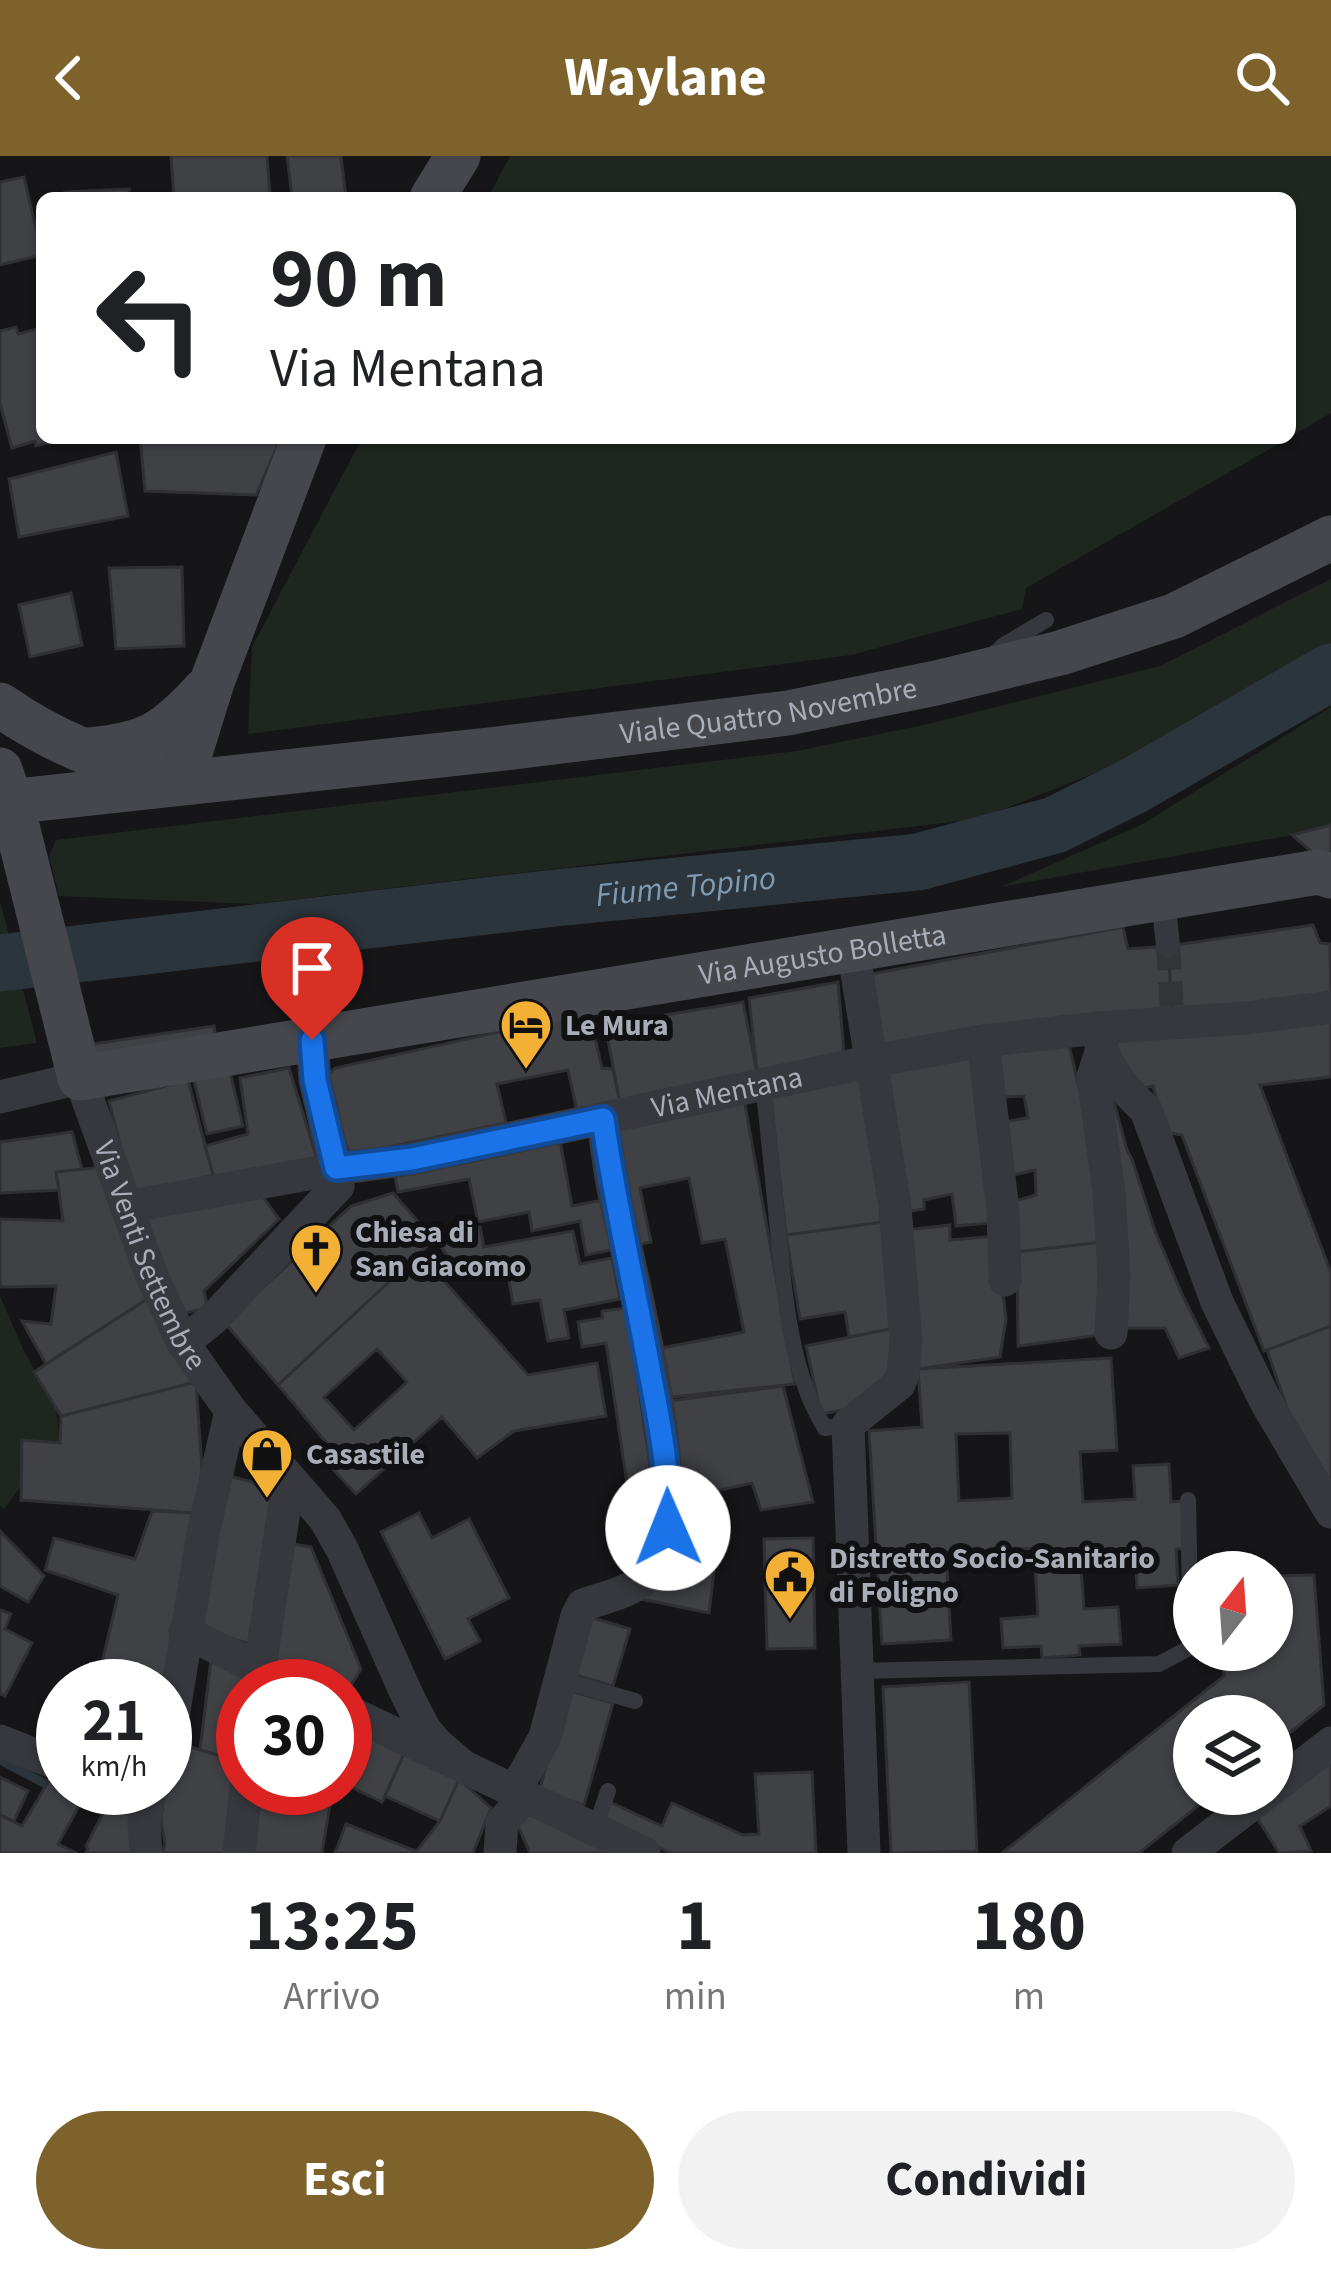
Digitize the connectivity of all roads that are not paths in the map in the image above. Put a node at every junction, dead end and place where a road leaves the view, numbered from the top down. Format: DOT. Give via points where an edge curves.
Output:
graph roads {
  1 [pos="458,156"];
  2 [pos="436,192"];
  3 [pos="302,444"];
  4 [pos="1331,538"];
  5 [pos="1046,620"];
  6 [pos="973,674"];
  7 [pos="212,682"];
  8 [pos="0,705"];
  9 [pos="80,751"];
  10 [pos="181,782"];
  11 [pos="4,792"];
  12 [pos="1331,876"];
  13 [pos="1163,898"];
  14 [pos="1168,946"];
  15 [pos="853,949"];
  16 [pos="1331,1006"];
  17 [pos="312,1040"];
  18 [pos="1099,1040"];
  19 [pos="983,1041"];
  20 [pos="872,1062"];
  21 [pos="763,1084"];
  22 [pos="86,1096"];
  23 [pos="0,1100"];
  24 [pos="603,1119"];
  25 [pos="336,1168"];
  26 [pos="126,1208"];
  27 [pos="1005,1280"];
  28 [pos="1112,1333"];
  29 [pos="183,1343"];
  30 [pos="231,1411"];
  31 [pos="848,1425"];
  32 [pos="289,1478"];
  33 [pos="1187,1500"];
  34 [pos="1331,1512"];
  35 [pos="184,1632"];
  36 [pos="180,1659"];
  37 [pos="228,1659"];
  38 [pos="261,1659"];
  39 [pos="857,1670"];
  40 [pos="560,1680"];
  41 [pos="635,1701"];
  42 [pos="372,1723"];
  43 [pos="0,1741"];
  44 [pos="1331,1743"];
  45 [pos="36,1755"];
  46 [pos="465,1768"];
  47 [pos="1293,1772"];
  48 [pos="608,1791"];
  49 [pos="520,1794"];
  50 [pos="142,1815"];
  51 [pos="243,1815"];
  52 [pos="1238,1815"];
  53 [pos="595,1829"];
  54 [pos="146,1853"];
  55 [pos="239,1853"];
  56 [pos="500,1853"];
  57 [pos="644,1853"];
  58 [pos="864,1853"];
  59 [pos="1188,1853"];
  1 -- 2 [label="main road"];
  3 -- 7 [label="main road"];
  4 -- 6 [label="main road, Viale Quattro Novembre" via="1174,616"];
  5 -- 6 [label="lane"];
  6 -- 10 [label="main road, Viale Quattro Novembre" via="788,713"];
  7 -- 9 [label="main road" via="150,739"];
  7 -- 10 [label="main road"];
  8 -- 9 [label="main road, Viale Quattro Novembre"];
  9 -- 10 [label="main road, Viale Quattro Novembre"];
  10 -- 11 [label="main road, Viale Quattro Novembre"];
  11 -- 22 [label="main road, Via Venti Settembre"];
  12 -- 13 [label="main road, Via Augusto Bolletta"];
  13 -- 14 [label="street"];
  13 -- 15 [label="main road, Via Augusto Bolletta"];
  15 -- 17 [label="main road, Via Augusto Bolletta"];
  15 -- 20 [label="street"];
  16 -- 18 [label="street, Via Mentana" via="1246,1018 1172,1017"];
  17 -- 22 [label="main road, Via Augusto Bolletta"];
  17 -- 25 [label="street"];
  18 -- 19 [label="street, Via Mentana"];
  18 -- 28 [label="street" via="1093,1077 1109,1192"];
  18 -- 34 [label="street" via="1124,1090 1146,1109 1217,1302"];
  19 -- 20 [label="street, Via Mentana"];
  19 -- 27 [label="street"];
  20 -- 21 [label="street, Via Mentana"];
  20 -- 31 [label="street" via="895,1208 906,1359 899,1384"];
  21 -- 24 [label="street, Via Mentana"];
  21 -- 31 [label="lane" via="794,1345 825,1428"];
  22 -- 23 [label="street"];
  22 -- 26 [label="street, Via Venti Settembre"];
  24 -- 25 [label="street, Via Mentana"];
  24 -- 40 [label="street" via="666,1459 668,1528 648,1576 583,1605"];
  25 -- 26 [label="street, Via Mentana"];
  25 -- 29 [label="street" via="338,1186"];
  26 -- 29 [label="street, Via Venti Settembre"];
  29 -- 30 [label="street, Via Venti Settembre"];
  30 -- 32 [label="street, Via Venti Settembre"];
  30 -- 35 [label="street"];
  31 -- 39 [label="street"];
  32 -- 38 [label="street"];
  32 -- 46 [label="street, Via Venti Settembre" via="342,1549 425,1730"];
  33 -- 39 [label="lane" via="1191,1647 1159,1664"];
  35 -- 36 [label="street"];
  35 -- 37 [label="street"];
  39 -- 58 [label="street"];
  40 -- 41 [label="lane"];
  40 -- 49 [label="street"];
  42 -- 46 [label="street"];
  43 -- 45 [label="street"];
  44 -- 47 [label="street"];
  46 -- 49 [label="street"];
  48 -- 53 [label="lane"];
  49 -- 53 [label="street"];
  49 -- 56 [label="street" via="502,1822"];
  50 -- 54 [label="street"];
  51 -- 55 [label="street"];
  52 -- 59 [label="street"];
  53 -- 57 [label="street"];
}
